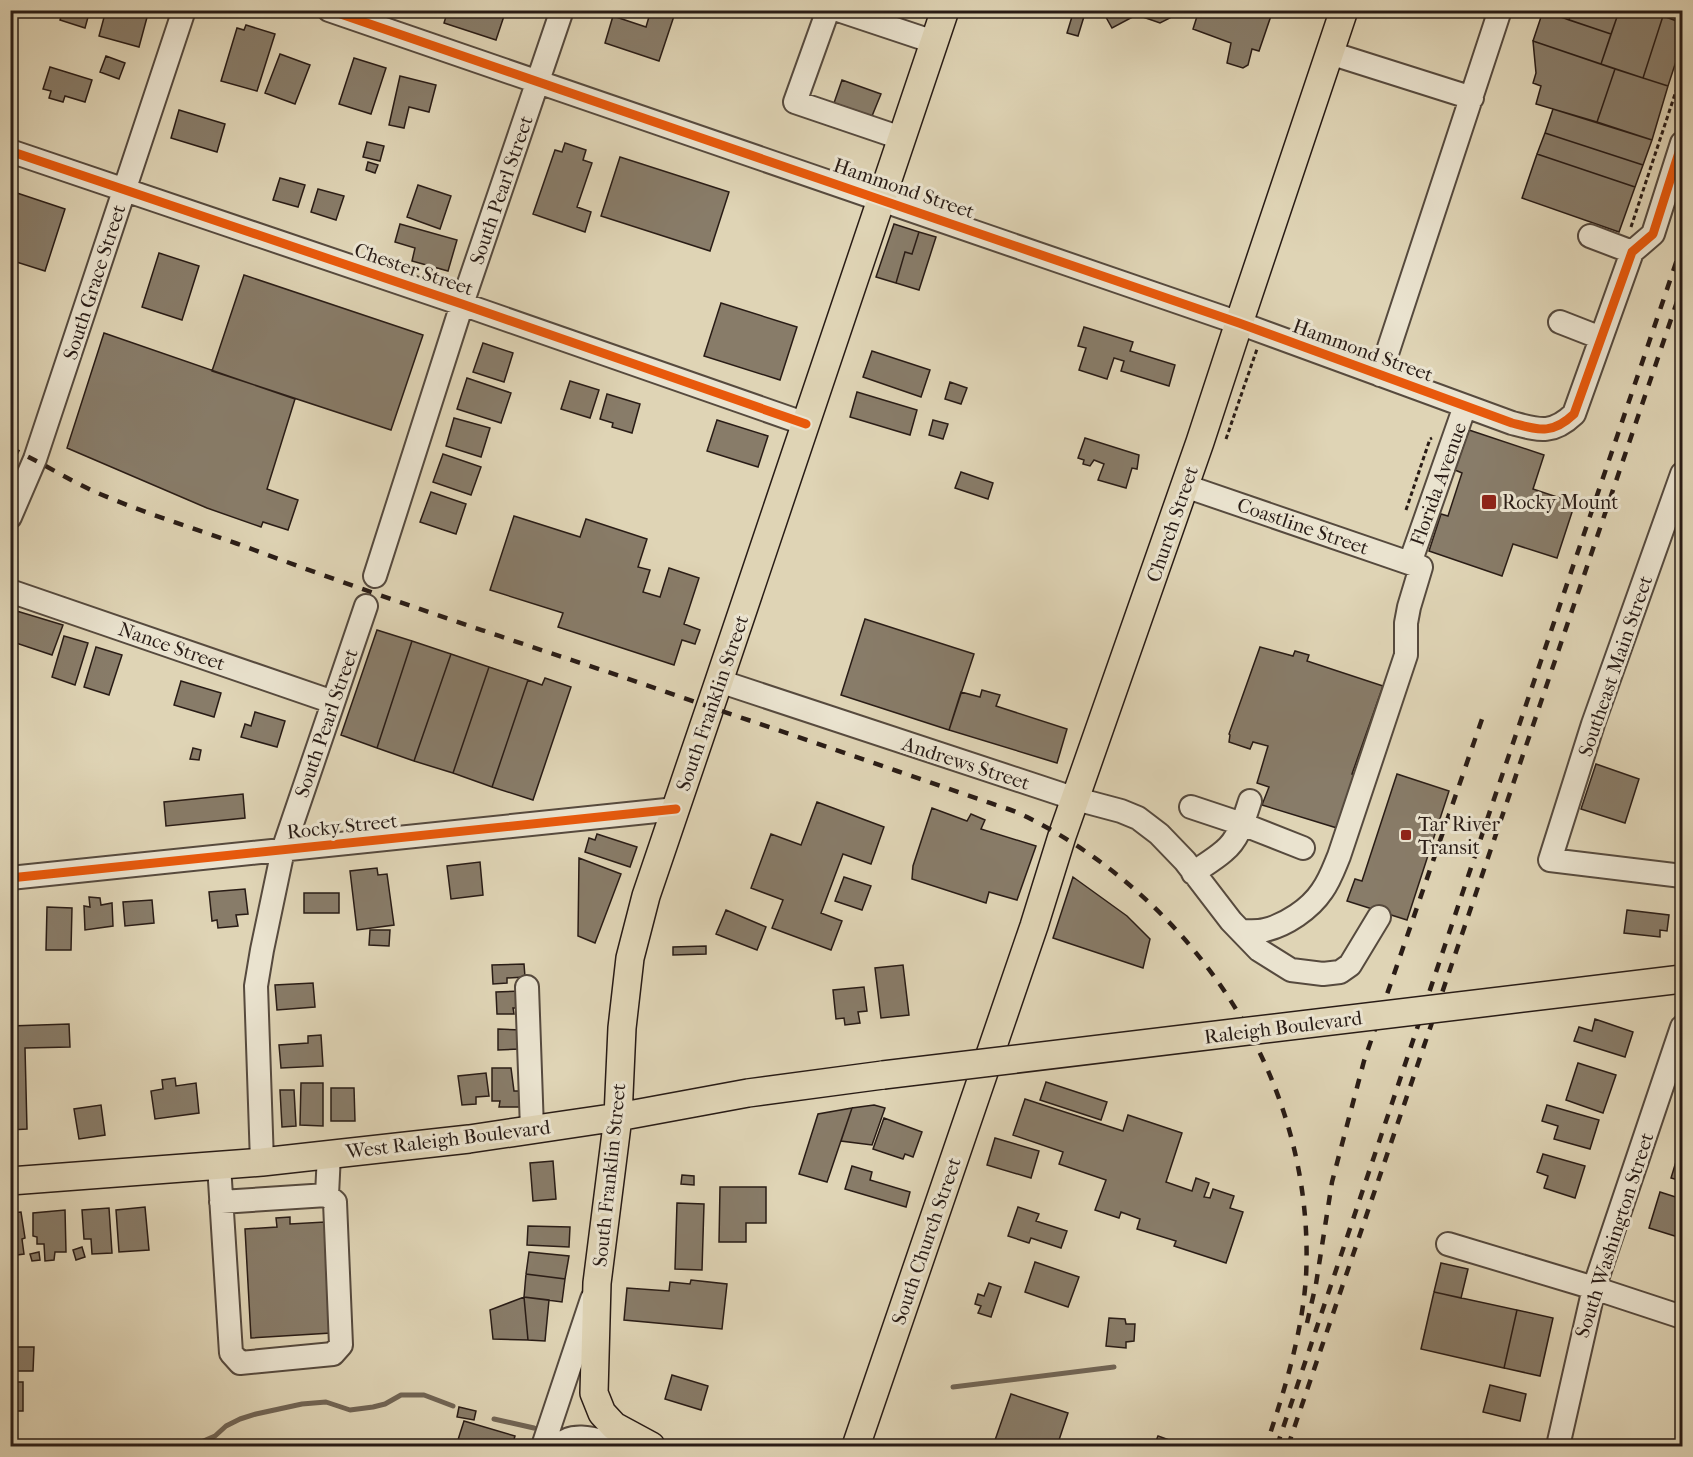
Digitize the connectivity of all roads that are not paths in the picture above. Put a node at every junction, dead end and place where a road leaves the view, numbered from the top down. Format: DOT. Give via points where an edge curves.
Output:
graph roads {
  1 [pos="184,10"];
  2 [pos="329,10"];
  3 [pos="562,10"];
  4 [pos="828,10"];
  5 [pos="838,10"];
  6 [pos="945,10"];
  7 [pos="1344,10"];
  8 [pos="1500,10"];
  9 [pos="934,42"];
  10 [pos="1330,53"];
  11 [pos="538,81"];
  12 [pos="1472,98"];
  13 [pos="901,138"];
  14 [pos="1683,143"];
  15 [pos="10,151"];
  16 [pos="124,191"];
  17 [pos="880,199"];
  18 [pos="1590,236"];
  19 [pos="1630,245"];
  20 [pos="462,304"];
  21 [pos="1560,322"];
  22 [pos="1246,333"];
  23 [pos="1601,338"];
  24 [pos="1380,375"];
  25 [pos="1466,406"];
  26 [pos="806,424"];
  27 [pos="1683,474"];
  28 [pos="1185,486"];
  29 [pos="10,517"];
  30 [pos="1416,565"];
  31 [pos="375,576"];
  32 [pos="10,591"];
  33 [pos="366,606"];
  34 [pos="719,681"];
  35 [pos="333,702"];
  36 [pos="1076,799"];
  37 [pos="1250,801"];
  38 [pos="1191,807"];
  39 [pos="676,809"];
  40 [pos="1242,824"];
  41 [pos="1303,848"];
  42 [pos="283,850"];
  43 [pos="1193,873"];
  44 [pos="1683,876"];
  45 [pos="10,878"];
  46 [pos="1379,917"];
  47 [pos="1241,931"];
  48 [pos="1683,979"];
  49 [pos="527,987"];
  50 [pos="1683,1028"];
  51 [pos="996,1036"];
  52 [pos="883,1075"];
  53 [pos="618,1117"];
  54 [pos="532,1129"];
  55 [pos="329,1154"];
  56 [pos="262,1162"];
  57 [pos="219,1165"];
  58 [pos="10,1180"];
  59 [pos="327,1195"];
  60 [pos="221,1202"];
  61 [pos="1448,1244"];
  62 [pos="597,1283"];
  63 [pos="1594,1287"];
  64 [pos="1683,1317"];
  65 [pos="543,1446"];
  66 [pos="558,1446"];
  67 [pos="622,1446"];
  68 [pos="651,1446"];
  69 [pos="856,1446"];
  70 [pos="1558,1446"];
  1 -- 16 [label="street, South Grace Street"];
  2 -- 11 [label="street, Hammond Street"];
  3 -- 11 [label="street, South Pearl Street"];
  4 -- 13 [label="street" via="795,102"];
  5 -- 9 [label="street"];
  6 -- 9 [label="main road, South Franklin Street"];
  7 -- 10 [label="main road, Church Street"];
  8 -- 12 [label="street"];
  9 -- 13 [label="main road, South Franklin Street"];
  10 -- 12 [label="street"];
  10 -- 22 [label="main road, Church Street"];
  11 -- 17 [label="street, Hammond Street"];
  11 -- 20 [label="street, South Pearl Street"];
  12 -- 24 [label="street"];
  13 -- 17 [label="main road, South Franklin Street"];
  14 -- 19 [label="street" via="1653,234"];
  15 -- 16 [label="street, Chester Street"];
  16 -- 20 [label="street, Chester Street"];
  16 -- 29 [label="street, South Grace Street" via="35,459"];
  17 -- 22 [label="street, Hammond Street"];
  17 -- 26 [label="main road, South Franklin Street"];
  18 -- 19 [label="street"];
  19 -- 23 [label="street, Hammond Street"];
  20 -- 26 [label="street, Chester Street"];
  20 -- 31 [label="street, South Pearl Street"];
  21 -- 23 [label="street"];
  22 -- 24 [label="street, Hammond Street"];
  22 -- 28 [label="main road, Church Street"];
  23 -- 25 [label="street, Hammond Street" via="1574,414 1564,423 1544,431"];
  24 -- 25 [label="street, Hammond Street"];
  25 -- 30 [label="street, Florida Avenue"];
  26 -- 34 [label="main road, South Franklin Street"];
  27 -- 44 [label="street, Southeast Main Street" via="1593,724 1550,860"];
  28 -- 30 [label="street, Coastline Street"];
  28 -- 36 [label="main road, Church Street"];
  30 -- 47 [label="street, Florida Avenue" via="1406,623 1406,655 1331,875 1322,892 1295,916 1262,931"];
  32 -- 35 [label="street, Nance Street"];
  33 -- 35 [label="street, South Pearl Street"];
  34 -- 36 [label="street, Andrews Street"];
  34 -- 39 [label="main road, South Franklin Street"];
  35 -- 42 [label="street, South Pearl Street"];
  36 -- 43 [label="street, Andrews Street" via="1138,818 1159,834"];
  36 -- 51 [label="main road, Church Street"];
  37 -- 40 [label="street"];
  38 -- 40 [label="street"];
  39 -- 42 [label="street, Rocky Street"];
  39 -- 53 [label="main road, South Franklin Street" via="646,896 630,958"];
  40 -- 41 [label="street"];
  40 -- 43 [label="street" via="1225,850"];
  42 -- 45 [label="street, Rocky Street"];
  42 -- 56 [label="street, South Pearl Street" via="256,986"];
  43 -- 47 [label="street, Andrews Street"];
  46 -- 47 [label="street, Andrews Street" via="1350,965 1340,972 1323,974 1292,970 1259,950"];
  48 -- 52 [label="main road, Raleigh Boulevard, bridge"];
  49 -- 54 [label="street"];
  50 -- 63 [label="street, South Washington Street"];
  51 -- 69 [label="main road, South Church Street"];
  52 -- 53 [label="main road, West Raleigh Boulevard" via="748,1093"];
  53 -- 54 [label="main road, West Raleigh Boulevard"];
  53 -- 62 [label="main road, South Franklin Street"];
  54 -- 55 [label="main road, West Raleigh Boulevard"];
  55 -- 56 [label="main road, West Raleigh Boulevard"];
  55 -- 59 [label="street"];
  56 -- 57 [label="main road, West Raleigh Boulevard"];
  57 -- 58 [label="main road, West Raleigh Boulevard"];
  57 -- 60 [label="street"];
  59 -- 60 [label="street"];
  59 -- 60 [label="street" via="335,1202 341,1345 333,1354 240,1363 231,1353"];
  61 -- 63 [label="street"];
  62 -- 65 [label="street, South Franklin Street"];
  62 -- 68 [label="main road" via="594,1393 602,1413 614,1426"];
  63 -- 64 [label="street"];
  63 -- 70 [label="street, South Washington Street"];
  66 -- 67 [label="street" via="579,1437"];
}
